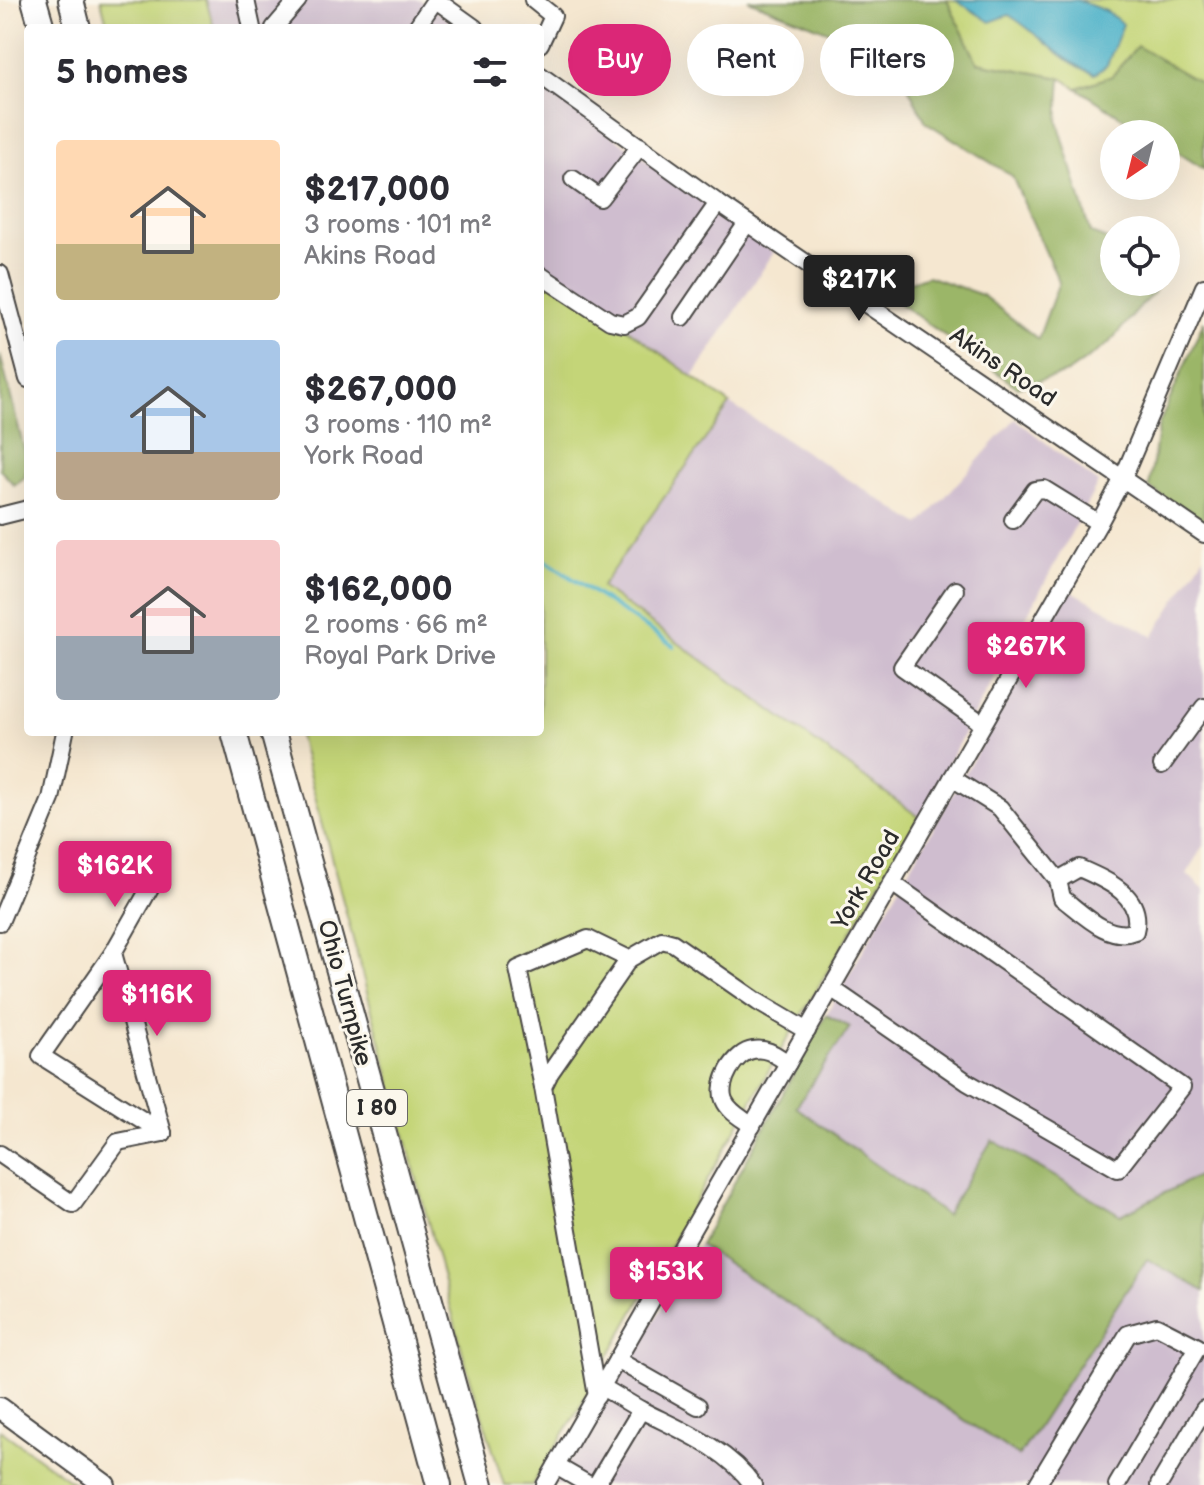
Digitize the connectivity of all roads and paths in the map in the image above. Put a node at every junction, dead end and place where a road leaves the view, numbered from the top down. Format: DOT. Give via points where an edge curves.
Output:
graph roads {
  1 [pos="34,0"];
  2 [pos="71,0"];
  3 [pos="246,0"];
  4 [pos="298,0"];
  5 [pos="436,0"];
  6 [pos="533,0"];
  7 [pos="41,24"];
  8 [pos="77,24"];
  9 [pos="251,24"];
  10 [pos="277,24"];
  11 [pos="419,24"];
  12 [pos="463,24"];
  13 [pos="544,35"];
  14 [pos="544,78"];
  15 [pos="640,146"];
  16 [pos="573,179"];
  17 [pos="718,203"];
  18 [pos="747,223"];
  19 [pos="0,274"];
  20 [pos="544,278"];
  21 [pos="1204,287"];
  22 [pos="683,317"];
  23 [pos="24,364"];
  24 [pos="1122,480"];
  25 [pos="24,510"];
  26 [pos="0,516"];
  27 [pos="1013,520"];
  28 [pos="1099,523"];
  29 [pos="1204,534"];
  30 [pos="955,590"];
  31 [pos="1204,707"];
  32 [pos="983,724"];
  33 [pos="64,736"];
  34 [pos="235,736"];
  35 [pos="274,736"];
  36 [pos="1162,765"];
  37 [pos="952,778"];
  38 [pos="1058,880"];
  39 [pos="892,883"];
  40 [pos="152,884"];
  41 [pos="0,922"];
  42 [pos="113,953"];
  43 [pos="629,959"];
  44 [pos="831,988"];
  45 [pos="807,1031"];
  46 [pos="788,1063"];
  47 [pos="543,1087"];
  48 [pos="752,1126"];
  49 [pos="163,1133"];
  50 [pos="0,1154"];
  51 [pos="1201,1349"];
  52 [pos="617,1360"];
  53 [pos="599,1391"];
  54 [pos="698,1406"];
  55 [pos="0,1408"];
  56 [pos="1204,1409"];
  57 [pos="641,1410"];
  58 [pos="556,1466"];
  59 [pos="1125,1482"];
  60 [pos="105,1485"];
  61 [pos="439,1485"];
  62 [pos="481,1485"];
  63 [pos="545,1485"];
  64 [pos="589,1485"];
  65 [pos="596,1485"];
  66 [pos="753,1485"];
  67 [pos="1037,1485"];
  68 [pos="1159,1485"];
  1 -- 7 [label="highway"];
  2 -- 8 [label="highway"];
  3 -- 9 [label="street"];
  4 -- 10 [label="street"];
  5 -- 11 [label="street"];
  5 -- 12 [label="street"];
  6 -- 13 [label="street" via="553,16"];
  14 -- 15 [label="street, Akins Road"];
  15 -- 16 [label="street" via="600,198"];
  15 -- 17 [label="street, Akins Road"];
  17 -- 18 [label="street, Akins Road"];
  17 -- 20 [label="street" via="638,317 624,324"];
  18 -- 22 [label="street"];
  18 -- 24 [label="street, Akins Road"];
  19 -- 23 [label="street"];
  21 -- 24 [label="street, York Road"];
  24 -- 28 [label="street, York Road"];
  24 -- 29 [label="street, Akins Road"];
  25 -- 26 [label="street"];
  27 -- 28 [label="street" via="1035,490 1044,489"];
  28 -- 32 [label="street, York Road"];
  30 -- 32 [label="street" via="902,667"];
  31 -- 36 [label="street"];
  32 -- 37 [label="street, York Road"];
  33 -- 41 [label="street" via="41,828"];
  34 -- 61 [label="highway, Ohio Turnpike / I 80"];
  35 -- 62 [label="highway, Ohio Turnpike / I 80"];
  37 -- 38 [label="street" via="1000,808"];
  37 -- 39 [label="street, York Road"];
  38 -- 38 [label="street" via="1062,898 1109,932 1135,931 1138,917 1131,900 1111,882 1079,868"];
  39 -- 44 [label="street, York Road"];
  39 -- 44 [label="street" via="1182,1087 1118,1169 967,1082"];
  40 -- 42 [label="street"];
  42 -- 49 [label="street"];
  42 -- 49 [label="street" via="41,1056"];
  43 -- 45 [label="street" via="662,940 673,943"];
  43 -- 47 [label="street"];
  43 -- 47 [label="street" via="588,939 518,969"];
  44 -- 45 [label="street, York Road"];
  45 -- 46 [label="street, York Road"];
  46 -- 48 [label="street, York Road"];
  46 -- 48 [label="street" via="768,1050 754,1049 742,1054 722,1084 730,1109"];
  47 -- 53 [label="street"];
  48 -- 52 [label="street, York Road"];
  49 -- 50 [label="street" via="118,1142 73,1204"];
  51 -- 59 [label="street"];
  51 -- 67 [label="street" via="1157,1326 1128,1334"];
  52 -- 53 [label="street, York Road"];
  52 -- 54 [label="street"];
  53 -- 57 [label="street"];
  53 -- 58 [label="street, York Road"];
  55 -- 60 [label="main road"];
  56 -- 68 [label="street"];
  57 -- 65 [label="street"];
  57 -- 66 [label="street" via="705,1443"];
  58 -- 63 [label="street, York Road"];
  58 -- 64 [label="street"];
}
